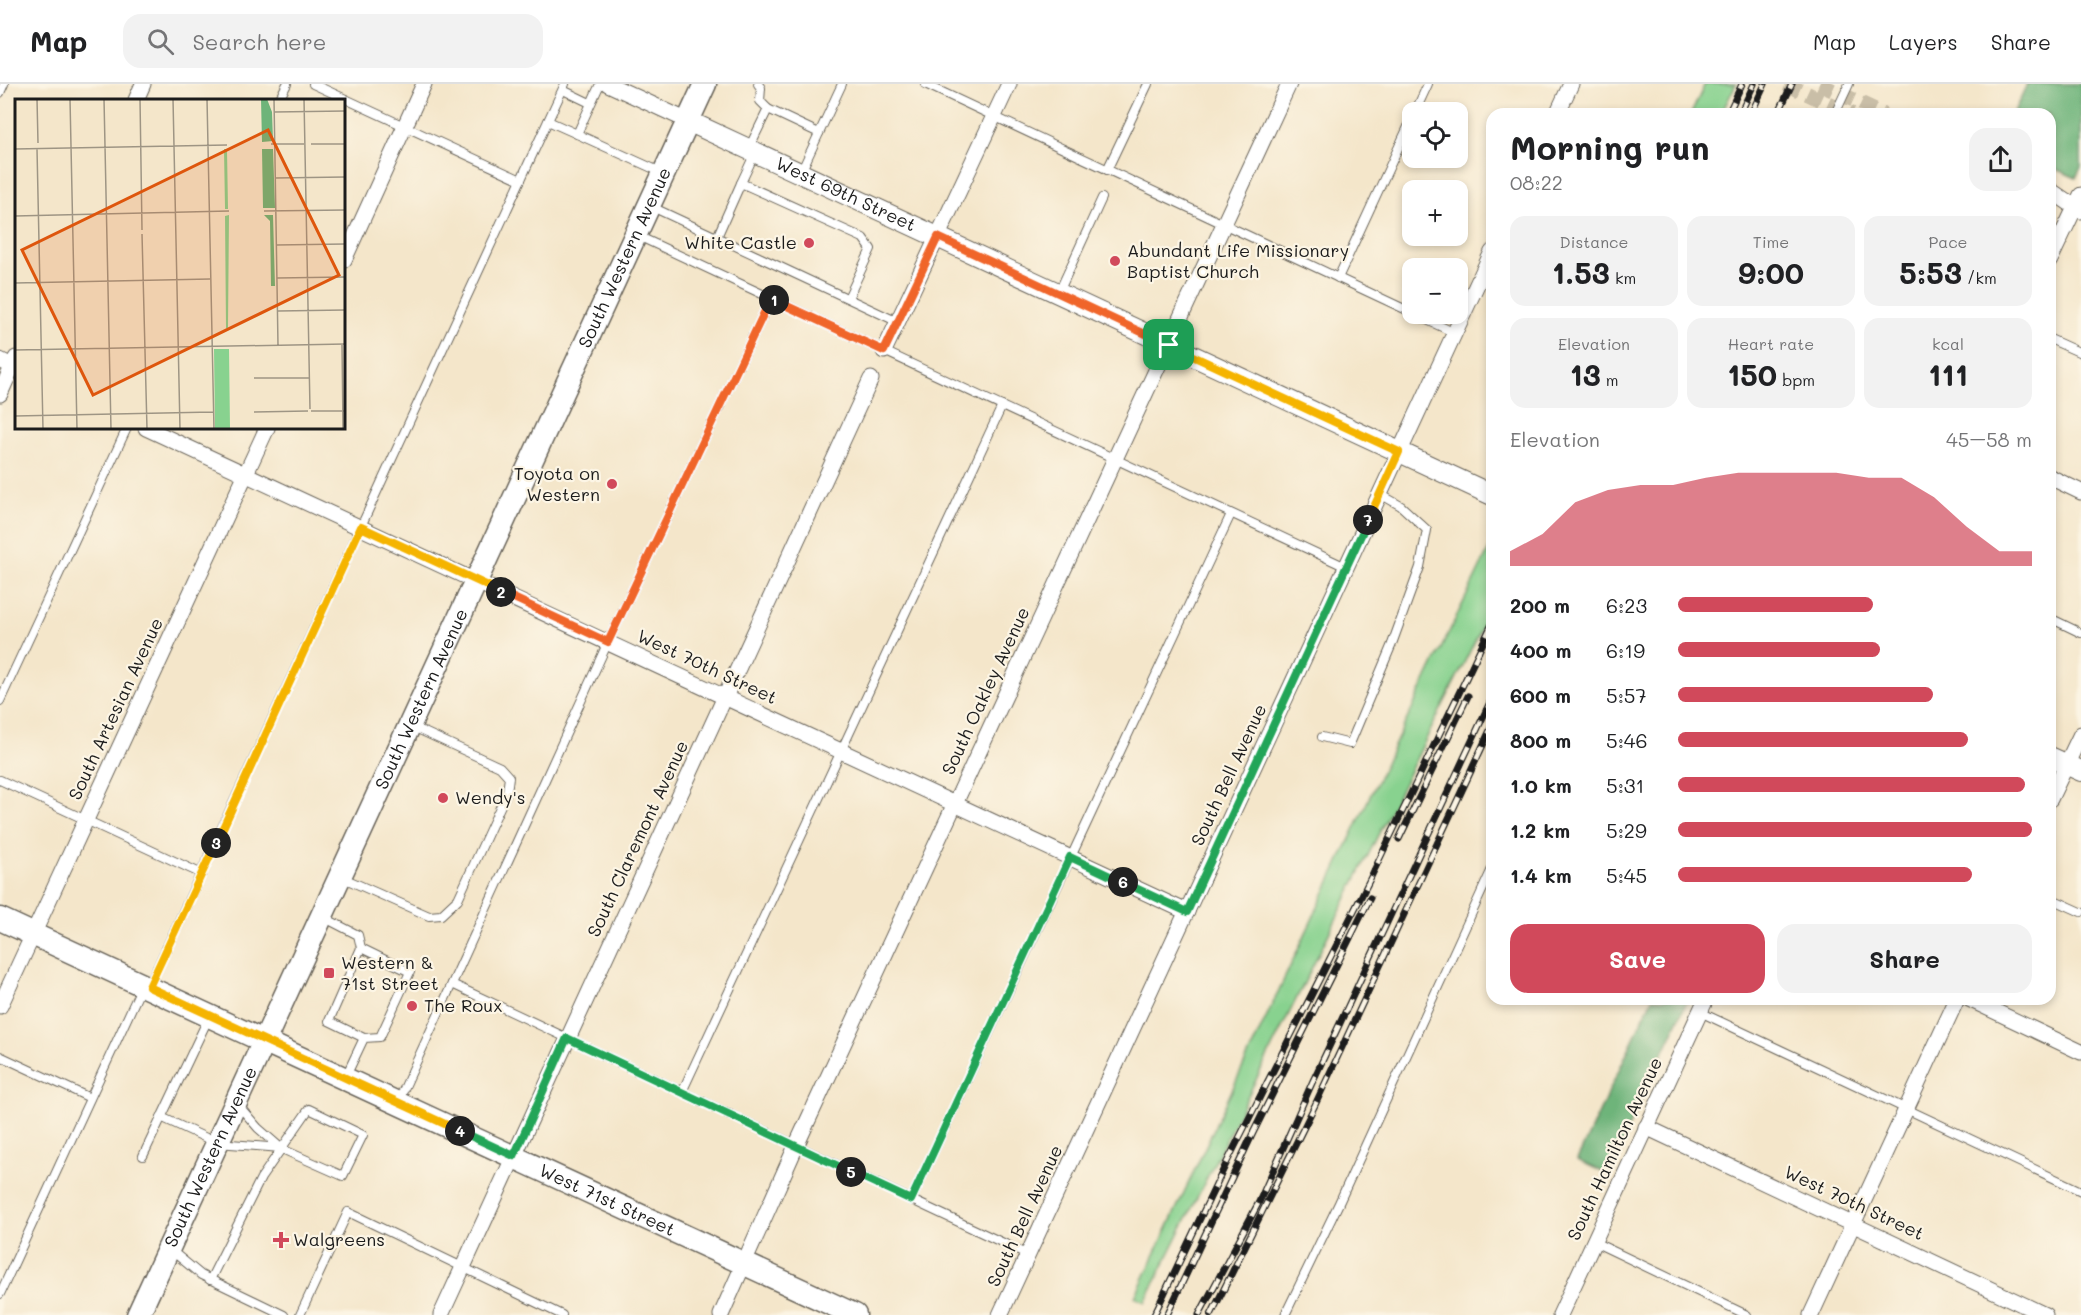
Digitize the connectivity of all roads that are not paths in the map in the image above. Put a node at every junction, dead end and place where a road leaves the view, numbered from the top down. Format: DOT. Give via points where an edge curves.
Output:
graph roads {
  1 [pos="4,84"];
  2 [pos="143,84"];
  3 [pos="287,84"];
  4 [pos="313,84"];
  5 [pos="424,84"];
  6 [pos="600,84"];
  7 [pos="608,84"];
  8 [pos="705,84"];
  9 [pos="758,84"];
  10 [pos="842,84"];
  11 [pos="925,84"];
  12 [pos="1009,84"];
  13 [pos="1148,84"];
  14 [pos="1289,84"];
  15 [pos="1428,84"];
  16 [pos="1571,84"];
  17 [pos="1849,84"];
  18 [pos="564,87"];
  19 [pos="0,93"];
  20 [pos="136,99"];
  21 [pos="280,99"];
  22 [pos="1420,102"];
  23 [pos="590,103"];
  24 [pos="1560,108"];
  25 [pos="1838,108"];
  26 [pos="768,109"];
  27 [pos="994,116"];
  28 [pos="548,121"];
  29 [pos="688,121"];
  30 [pos="405,126"];
  31 [pos="819,133"];
  32 [pos="577,134"];
  33 [pos="1402,140"];
  34 [pos="752,151"];
  35 [pos="1107,170"];
  36 [pos="663,174"];
  37 [pos="800,174"];
  38 [pos="521,180"];
  39 [pos="741,183"];
  40 [pos="2056,193"];
  41 [pos="1102,198"];
  42 [pos="2056,204"];
  43 [pos="649,205"];
  44 [pos="2079,205"];
  45 [pos="1224,224"];
  46 [pos="635,234"];
  47 [pos="717,237"];
  48 [pos="938,237"];
  49 [pos="2056,249"];
  50 [pos="345,258"];
  51 [pos="1486,265"];
  52 [pos="1338,278"];
  53 [pos="1058,293"];
  54 [pos="771,298"];
  55 [pos="848,298"];
  56 [pos="1402,308"];
  57 [pos="898,322"];
  58 [pos="1436,324"];
  59 [pos="1455,333"];
  60 [pos="2056,342"];
  61 [pos="1169,345"];
  62 [pos="884,351"];
  63 [pos="2081,353"];
  64 [pos="11,363"];
  65 [pos="871,379"];
  66 [pos="0,394"];
  67 [pos="1002,406"];
  68 [pos="127,429"];
  69 [pos="148,429"];
  70 [pos="267,429"];
  71 [pos="1399,452"];
  72 [pos="1116,460"];
  73 [pos="245,474"];
  74 [pos="2056,480"];
  75 [pos="1486,492"];
  76 [pos="2081,492"];
  77 [pos="1380,494"];
  78 [pos="1231,514"];
  79 [pos="361,527"];
  80 [pos="1346,567"];
  81 [pos="476,581"];
  82 [pos="2056,621"];
  83 [pos="2081,633"];
  84 [pos="608,642"];
  85 [pos="725,696"];
  86 [pos="0,701"];
  87 [pos="409,725"];
  88 [pos="2081,734"];
  89 [pos="1322,737"];
  90 [pos="842,750"];
  91 [pos="2066,764"];
  92 [pos="0,780"];
  93 [pos="2056,786"];
  94 [pos="955,803"];
  95 [pos="87,820"];
  96 [pos="1070,857"];
  97 [pos="202,874"];
  98 [pos="340,876"];
  99 [pos="1486,882"];
  100 [pos="2056,901"];
  101 [pos="1187,912"];
  102 [pos="2081,912"];
  103 [pos="321,916"];
  104 [pos="0,919"];
  105 [pos="34,934"];
  106 [pos="361,948"];
  107 [pos="452,984"];
  108 [pos="146,986"];
  109 [pos="1955,1005"];
  110 [pos="1982,1005"];
  111 [pos="0,1006"];
  112 [pos="1703,1006"];
  113 [pos="210,1015"];
  114 [pos="364,1038"];
  115 [pos="567,1038"];
  116 [pos="264,1040"];
  117 [pos="2081,1052"];
  118 [pos="0,1056"];
  119 [pos="345,1077"];
  120 [pos="682,1092"];
  121 [pos="90,1098"];
  122 [pos="236,1102"];
  123 [pos="398,1102"];
  124 [pos="1907,1109"];
  125 [pos="161,1117"];
  126 [pos="1646,1127"];
  127 [pos="217,1143"];
  128 [pos="796,1146"];
  129 [pos="282,1149"];
  130 [pos="143,1156"];
  131 [pos="514,1156"];
  132 [pos="2081,1191"];
  133 [pos="911,1200"];
  134 [pos="1852,1224"];
  135 [pos="1594,1242"];
  136 [pos="169,1248"];
  137 [pos="1029,1255"];
  138 [pos="745,1264"];
  139 [pos="463,1267"];
  140 [pos="210,1280"];
  141 [pos="0,1294"];
  142 [pos="138,1315"];
  143 [pos="284,1315"];
  144 [pos="300,1315"];
  145 [pos="441,1315"];
  146 [pos="562,1315"];
  147 [pos="721,1315"];
  148 [pos="855,1315"];
  149 [pos="1000,1315"];
  150 [pos="1285,1315"];
  151 [pos="1560,1315"];
  152 [pos="1747,1315"];
  153 [pos="1811,1315"];
  154 [pos="2045,1315"];
  1 -- 19 [label="lane"];
  2 -- 20 [label="street"];
  3 -- 21 [label="lane"];
  4 -- 30 [label="lane"];
  5 -- 30 [label="street"];
  6 -- 23 [label="lane"];
  7 -- 29 [label="street"];
  8 -- 29 [label="main road, South Western Avenue"];
  9 -- 26 [label="lane" via="760,101"];
  10 -- 31 [label="lane"];
  11 -- 27 [label="lane"];
  12 -- 27 [label="street"];
  13 -- 35 [label="lane"];
  14 -- 45 [label="street, South Oakley Avenue"];
  15 -- 22 [label="lane"];
  16 -- 24 [label="street"];
  17 -- 25 [label="lane"];
  18 -- 23 [label="lane"];
  18 -- 28 [label="lane"];
  23 -- 32 [label="lane"];
  26 -- 31 [label="lane"];
  26 -- 34 [label="lane"];
  27 -- 35 [label="lane"];
  27 -- 48 [label="street"];
  28 -- 32 [label="lane"];
  28 -- 38 [label="lane"];
  29 -- 34 [label="street, West 69th Street"];
  29 -- 36 [label="main road, South Western Avenue"];
  30 -- 38 [label="lane"];
  30 -- 50 [label="street"];
  31 -- 37 [label="lane"];
  32 -- 36 [label="lane"];
  33 -- 52 [label="lane"];
  34 -- 37 [label="street, West 69th Street"];
  34 -- 39 [label="lane"];
  35 -- 45 [label="lane"];
  36 -- 43 [label="main road, South Western Avenue"];
  37 -- 48 [label="street, West 69th Street"];
  38 -- 79 [label="lane"];
  39 -- 47 [label="lane"];
  39 -- 55 [label="lane" via="863,238 871,249"];
  40 -- 44 [label="street"];
  41 -- 53 [label="lane"];
  42 -- 44 [label="street"];
  43 -- 46 [label="main road, South Western Avenue"];
  43 -- 47 [label="lane"];
  44 -- 49 [label="street"];
  45 -- 52 [label="lane"];
  45 -- 61 [label="street, South Oakley Avenue"];
  46 -- 54 [label="lane"];
  46 -- 81 [label="main road, South Western Avenue"];
  47 -- 55 [label="lane"];
  48 -- 53 [label="street, West 69th Street"];
  48 -- 57 [label="street"];
  51 -- 59 [label="street, South Bell Avenue"];
  52 -- 56 [label="lane"];
  53 -- 61 [label="street, West 69th Street"];
  54 -- 62 [label="lane"];
  54 -- 84 [label="lane"];
  55 -- 57 [label="lane"];
  57 -- 62 [label="street"];
  58 -- 59 [label="lane"];
  59 -- 71 [label="street, South Bell Avenue"];
  60 -- 63 [label="lane"];
  61 -- 71 [label="street, West 69th Street"];
  61 -- 72 [label="street, South Oakley Avenue"];
  62 -- 67 [label="lane"];
  64 -- 66 [label="street"];
  65 -- 85 [label="street, South Claremont Avenue"];
  67 -- 72 [label="lane"];
  67 -- 90 [label="lane"];
  68 -- 86 [label="lane"];
  69 -- 73 [label="street, West 70th Street"];
  70 -- 73 [label="street, South Artesian Avenue"];
  71 -- 75 [label="street, West 69th Street"];
  71 -- 77 [label="street, South Bell Avenue"];
  72 -- 78 [label="lane"];
  72 -- 94 [label="street, South Oakley Avenue"];
  73 -- 79 [label="street, West 70th Street"];
  73 -- 95 [label="street, South Artesian Avenue"];
  74 -- 76 [label="street"];
  77 -- 80 [label="street, South Bell Avenue"];
  77 -- 89 [label="lane" via="1401,506 1426,530 1420,567 1350,744"];
  78 -- 80 [label="lane"];
  78 -- 96 [label="lane"];
  79 -- 81 [label="street, West 70th Street"];
  79 -- 97 [label="lane"];
  80 -- 101 [label="street, South Bell Avenue"];
  81 -- 84 [label="street, West 70th Street"];
  81 -- 87 [label="main road, South Western Avenue"];
  82 -- 83 [label="lane"];
  84 -- 85 [label="street, West 70th Street"];
  84 -- 107 [label="lane"];
  85 -- 90 [label="street, West 70th Street"];
  85 -- 115 [label="street, South Claremont Avenue"];
  87 -- 98 [label="main road, South Western Avenue"];
  87 -- 98 [label="lane" via="500,767 509,777 507,792 458,899 441,915 429,916"];
  88 -- 91 [label="street"];
  90 -- 94 [label="street, West 70th Street"];
  90 -- 120 [label="lane"];
  91 -- 93 [label="street"];
  92 -- 95 [label="lane"];
  94 -- 96 [label="street, West 70th Street"];
  94 -- 128 [label="street, South Oakley Avenue"];
  95 -- 97 [label="lane"];
  95 -- 105 [label="street, South Artesian Avenue"];
  96 -- 101 [label="street, West 70th Street"];
  96 -- 133 [label="lane"];
  97 -- 108 [label="lane"];
  98 -- 103 [label="main road, South Western Avenue"];
  99 -- 150 [label="lane"];
  100 -- 102 [label="lane"];
  101 -- 137 [label="street, South Bell Avenue"];
  103 -- 106 [label="lane" via="358,935"];
  103 -- 116 [label="main road, South Western Avenue"];
  104 -- 105 [label="main road, West 71st Street"];
  105 -- 108 [label="main road, West 71st Street"];
  105 -- 111 [label="street, South Artesian Avenue"];
  106 -- 114 [label="lane" via="329,1021"];
  106 -- 114 [label="lane" via="410,972 380,1037"];
  107 -- 115 [label="lane"];
  107 -- 123 [label="lane"];
  108 -- 113 [label="main road, West 71st Street"];
  108 -- 121 [label="lane"];
  109 -- 124 [label="street"];
  110 -- 117 [label="street"];
  112 -- 124 [label="lane"];
  112 -- 126 [label="street, South Hamilton Avenue"];
  113 -- 116 [label="main road, West 71st Street"];
  113 -- 125 [label="lane"];
  114 -- 119 [label="lane"];
  115 -- 120 [label="lane"];
  115 -- 131 [label="street, South Claremont Avenue"];
  116 -- 119 [label="main road, West 71st Street"];
  116 -- 122 [label="main road, South Western Avenue"];
  118 -- 121 [label="lane"];
  119 -- 123 [label="main road, West 71st Street"];
  120 -- 128 [label="lane"];
  121 -- 141 [label="lane"];
  122 -- 127 [label="main road, South Western Avenue"];
  122 -- 129 [label="lane"];
  123 -- 131 [label="main road, West 71st Street"];
  124 -- 132 [label="lane"];
  124 -- 134 [label="street"];
  125 -- 127 [label="lane"];
  125 -- 130 [label="lane"];
  126 -- 134 [label="street, West 70th Street"];
  126 -- 135 [label="street, South Hamilton Avenue"];
  127 -- 129 [label="lane"];
  127 -- 136 [label="main road, South Western Avenue"];
  128 -- 133 [label="lane"];
  128 -- 138 [label="street, South Oakley Avenue"];
  129 -- 129 [label="lane" via="343,1176 363,1135 309,1109"];
  129 -- 140 [label="lane" via="261,1178"];
  131 -- 138 [label="main road, West 71st Street"];
  131 -- 139 [label="street, South Claremont Avenue"];
  133 -- 137 [label="lane"];
  134 -- 153 [label="street"];
  134 -- 154 [label="street, West 70th Street"];
  135 -- 151 [label="street, South Hamilton Avenue"];
  135 -- 152 [label="lane"];
  136 -- 140 [label="lane"];
  136 -- 142 [label="main road, South Western Avenue"];
  137 -- 149 [label="street, South Bell Avenue"];
  138 -- 147 [label="street, South Oakley Avenue"];
  138 -- 148 [label="main road, West 71st Street"];
  139 -- 144 [label="lane" via="348,1212"];
  139 -- 145 [label="street, South Claremont Avenue"];
  139 -- 146 [label="lane"];
  140 -- 143 [label="lane"];
}
